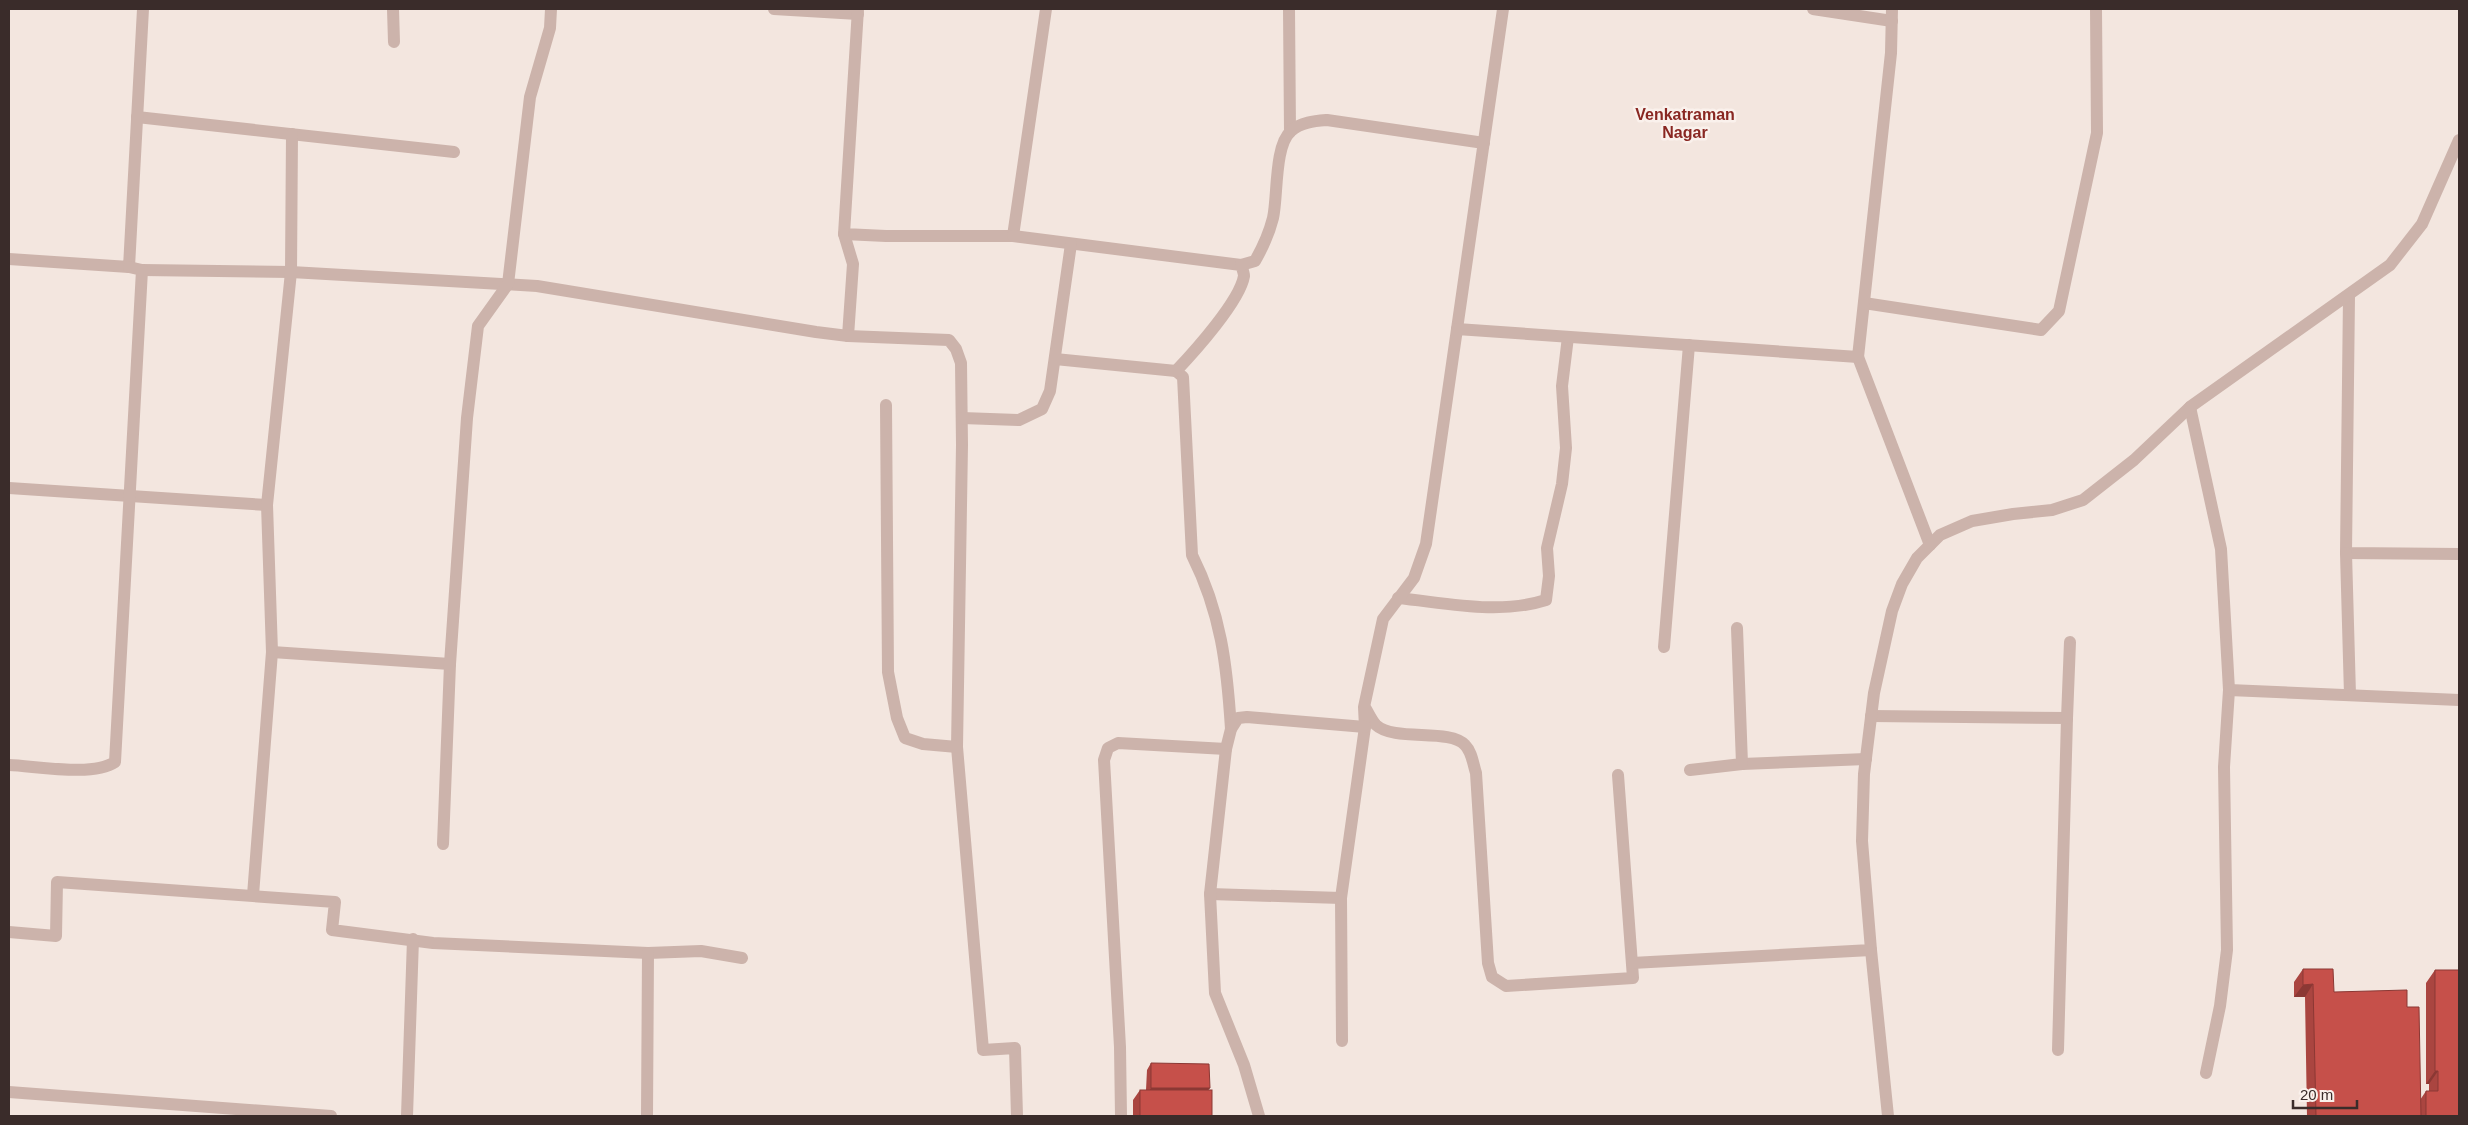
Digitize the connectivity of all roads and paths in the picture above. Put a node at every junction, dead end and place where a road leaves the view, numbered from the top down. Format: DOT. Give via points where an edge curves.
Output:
graph roads {
  1 [pos="143,9"];
  2 [pos="393,9"];
  3 [pos="551,9"];
  4 [pos="774,9"];
  5 [pos="1046,9"];
  6 [pos="1289,9"];
  7 [pos="1504,9"];
  8 [pos="1813,9"];
  9 [pos="2096,9"];
  10 [pos="858,11"];
  11 [pos="1892,15"];
  12 [pos="394,42"];
  13 [pos="138,117"];
  14 [pos="1290,132"];
  15 [pos="292,134"];
  16 [pos="2459,140"];
  17 [pos="1484,143"];
  18 [pos="454,152"];
  19 [pos="844,234"];
  20 [pos="1013,236"];
  21 [pos="1071,244"];
  22 [pos="9,259"];
  23 [pos="1241,265"];
  24 [pos="129,267"];
  25 [pos="142,270"];
  26 [pos="291,272"];
  27 [pos="508,284"];
  28 [pos="2349,296"];
  29 [pos="1864,303"];
  30 [pos="1457,329"];
  31 [pos="848,336"];
  32 [pos="1568,336"];
  33 [pos="1690,345"];
  34 [pos="1858,357"];
  35 [pos="1055,359"];
  36 [pos="1176,371"];
  37 [pos="886,405"];
  38 [pos="2190,407"];
  39 [pos="962,418"];
  40 [pos="9,488"];
  41 [pos="130,496"];
  42 [pos="266,504"];
  43 [pos="1930,545"];
  44 [pos="2346,554"];
  45 [pos="2459,554"];
  46 [pos="1398,598"];
  47 [pos="1737,628"];
  48 [pos="2070,642"];
  49 [pos="1664,647"];
  50 [pos="272,652"];
  51 [pos="450,664"];
  52 [pos="2229,690"];
  53 [pos="2350,696"];
  54 [pos="2459,700"];
  55 [pos="1364,707"];
  56 [pos="1871,716"];
  57 [pos="2067,718"];
  58 [pos="1365,727"];
  59 [pos="1231,729"];
  60 [pos="957,746"];
  61 [pos="1226,749"];
  62 [pos="1866,759"];
  63 [pos="9,764"];
  64 [pos="1742,764"];
  65 [pos="1690,770"];
  66 [pos="1618,775"];
  67 [pos="443,844"];
  68 [pos="1210,894"];
  69 [pos="252,895"];
  70 [pos="1341,898"];
  71 [pos="9,932"];
  72 [pos="413,939"];
  73 [pos="1871,950"];
  74 [pos="648,953"];
  75 [pos="742,958"];
  76 [pos="1632,963"];
  77 [pos="1342,1041"];
  78 [pos="2058,1050"];
  79 [pos="2206,1073"];
  80 [pos="9,1092"];
  81 [pos="330,1116"];
  82 [pos="407,1116"];
  83 [pos="647,1116"];
  84 [pos="1017,1116"];
  85 [pos="1121,1116"];
  86 [pos="1258,1116"];
  87 [pos="1888,1116"];
  1 -- 13 [label="street"];
  2 -- 12 [label="street"];
  3 -- 27 [label="street" via="550,28 530,98"];
  4 -- 10 [label="street"];
  5 -- 20 [label="street"];
  6 -- 14 [label="street"];
  7 -- 17 [label="street"];
  8 -- 11 [label="street"];
  9 -- 29 [label="street" via="2096,133 2059,311 2041,330"];
  10 -- 19 [label="street"];
  11 -- 29 [label="street" via="1890,62"];
  13 -- 15 [label="street"];
  13 -- 24 [label="street"];
  14 -- 17 [label="street" via="1308,122 1327,120"];
  14 -- 23 [label="street" via="1282,147 1273,218 1264,245 1255,261"];
  15 -- 18 [label="street"];
  15 -- 26 [label="street"];
  16 -- 28 [label="street" via="2422,224 2390,265"];
  17 -- 30 [label="street"];
  19 -- 20 [label="street"];
  19 -- 31 [label="street" via="853,264"];
  20 -- 21 [label="street"];
  21 -- 23 [label="street"];
  21 -- 35 [label="street"];
  22 -- 24 [label="street"];
  23 -- 36 [label="street" via="1244,275 1239,289 1217,325"];
  24 -- 25 [label="street"];
  25 -- 26 [label="street"];
  25 -- 41 [label="street"];
  26 -- 27 [label="street"];
  26 -- 42 [label="street"];
  27 -- 31 [label="street"];
  27 -- 51 [label="street" via="478,326 467,418"];
  28 -- 38 [label="street"];
  28 -- 44 [label="street"];
  29 -- 34 [label="street"];
  30 -- 32 [label="street"];
  30 -- 46 [label="street" via="1426,544 1414,578"];
  31 -- 39 [label="street" via="949,340 961,363"];
  32 -- 33 [label="street"];
  32 -- 46 [label="street" via="1562,386 1566,448 1562,484 1547,548 1549,576 1546,600 1499,609"];
  33 -- 34 [label="street"];
  33 -- 49 [label="street"];
  34 -- 43 [label="street"];
  35 -- 36 [label="street"];
  35 -- 39 [label="street" via="1050,391 1042,409 1019,420"];
  36 -- 59 [label="street" via="1183,377 1192,555 1205,581 1218,621 1228,681"];
  37 -- 60 [label="street" via="888,672 893,700 905,738 923,744"];
  38 -- 43 [label="street" via="2134,460 2083,500 2052,510 1972,521 1940,535"];
  38 -- 52 [label="street" via="2221,549"];
  39 -- 60 [label="street"];
  40 -- 41 [label="street"];
  41 -- 42 [label="street"];
  41 -- 63 [label="street" via="114,762 106,768 80,769"];
  42 -- 50 [label="street"];
  43 -- 56 [label="street" via="1917,558 1892,610"];
  44 -- 45 [label="street"];
  44 -- 53 [label="street"];
  46 -- 55 [label="street" via="1383,619"];
  47 -- 64 [label="street"];
  48 -- 57 [label="street"];
  50 -- 51 [label="street"];
  50 -- 69 [label="street"];
  51 -- 67 [label="street"];
  52 -- 53 [label="street"];
  52 -- 79 [label="street" via="2224,767 2227,950 2220,1006"];
  53 -- 54 [label="street"];
  55 -- 58 [label="street"];
  55 -- 76 [label="street" via="1376,725 1386,732 1452,738 1464,744 1471,756 1476,773 1488,963 1492,977 1506,986 1633,978"];
  56 -- 57 [label="street"];
  56 -- 62 [label="street"];
  57 -- 78 [label="street"];
  58 -- 59 [label="street" via="1247,717 1238,718"];
  58 -- 70 [label="street"];
  59 -- 61 [label="street"];
  60 -- 84 [label="street" via="983,1050 1015,1048"];
  61 -- 68 [label="street"];
  61 -- 85 [label="street" via="1118,743 1108,748 1104,760"];
  62 -- 64 [label="street"];
  62 -- 73 [label="street" via="1862,841"];
  64 -- 65 [label="street"];
  66 -- 76 [label="street"];
  68 -- 70 [label="street"];
  68 -- 86 [label="street" via="1215,993 1244,1065"];
  69 -- 71 [label="street" via="57,882 56,936"];
  69 -- 72 [label="street" via="335,902 332,930"];
  70 -- 77 [label="street"];
  72 -- 74 [label="street" via="433,943"];
  72 -- 82 [label="street"];
  73 -- 76 [label="street"];
  73 -- 87 [label="street"];
  74 -- 75 [label="street" via="701,952"];
  74 -- 83 [label="street"];
  80 -- 81 [label="street"];
}
